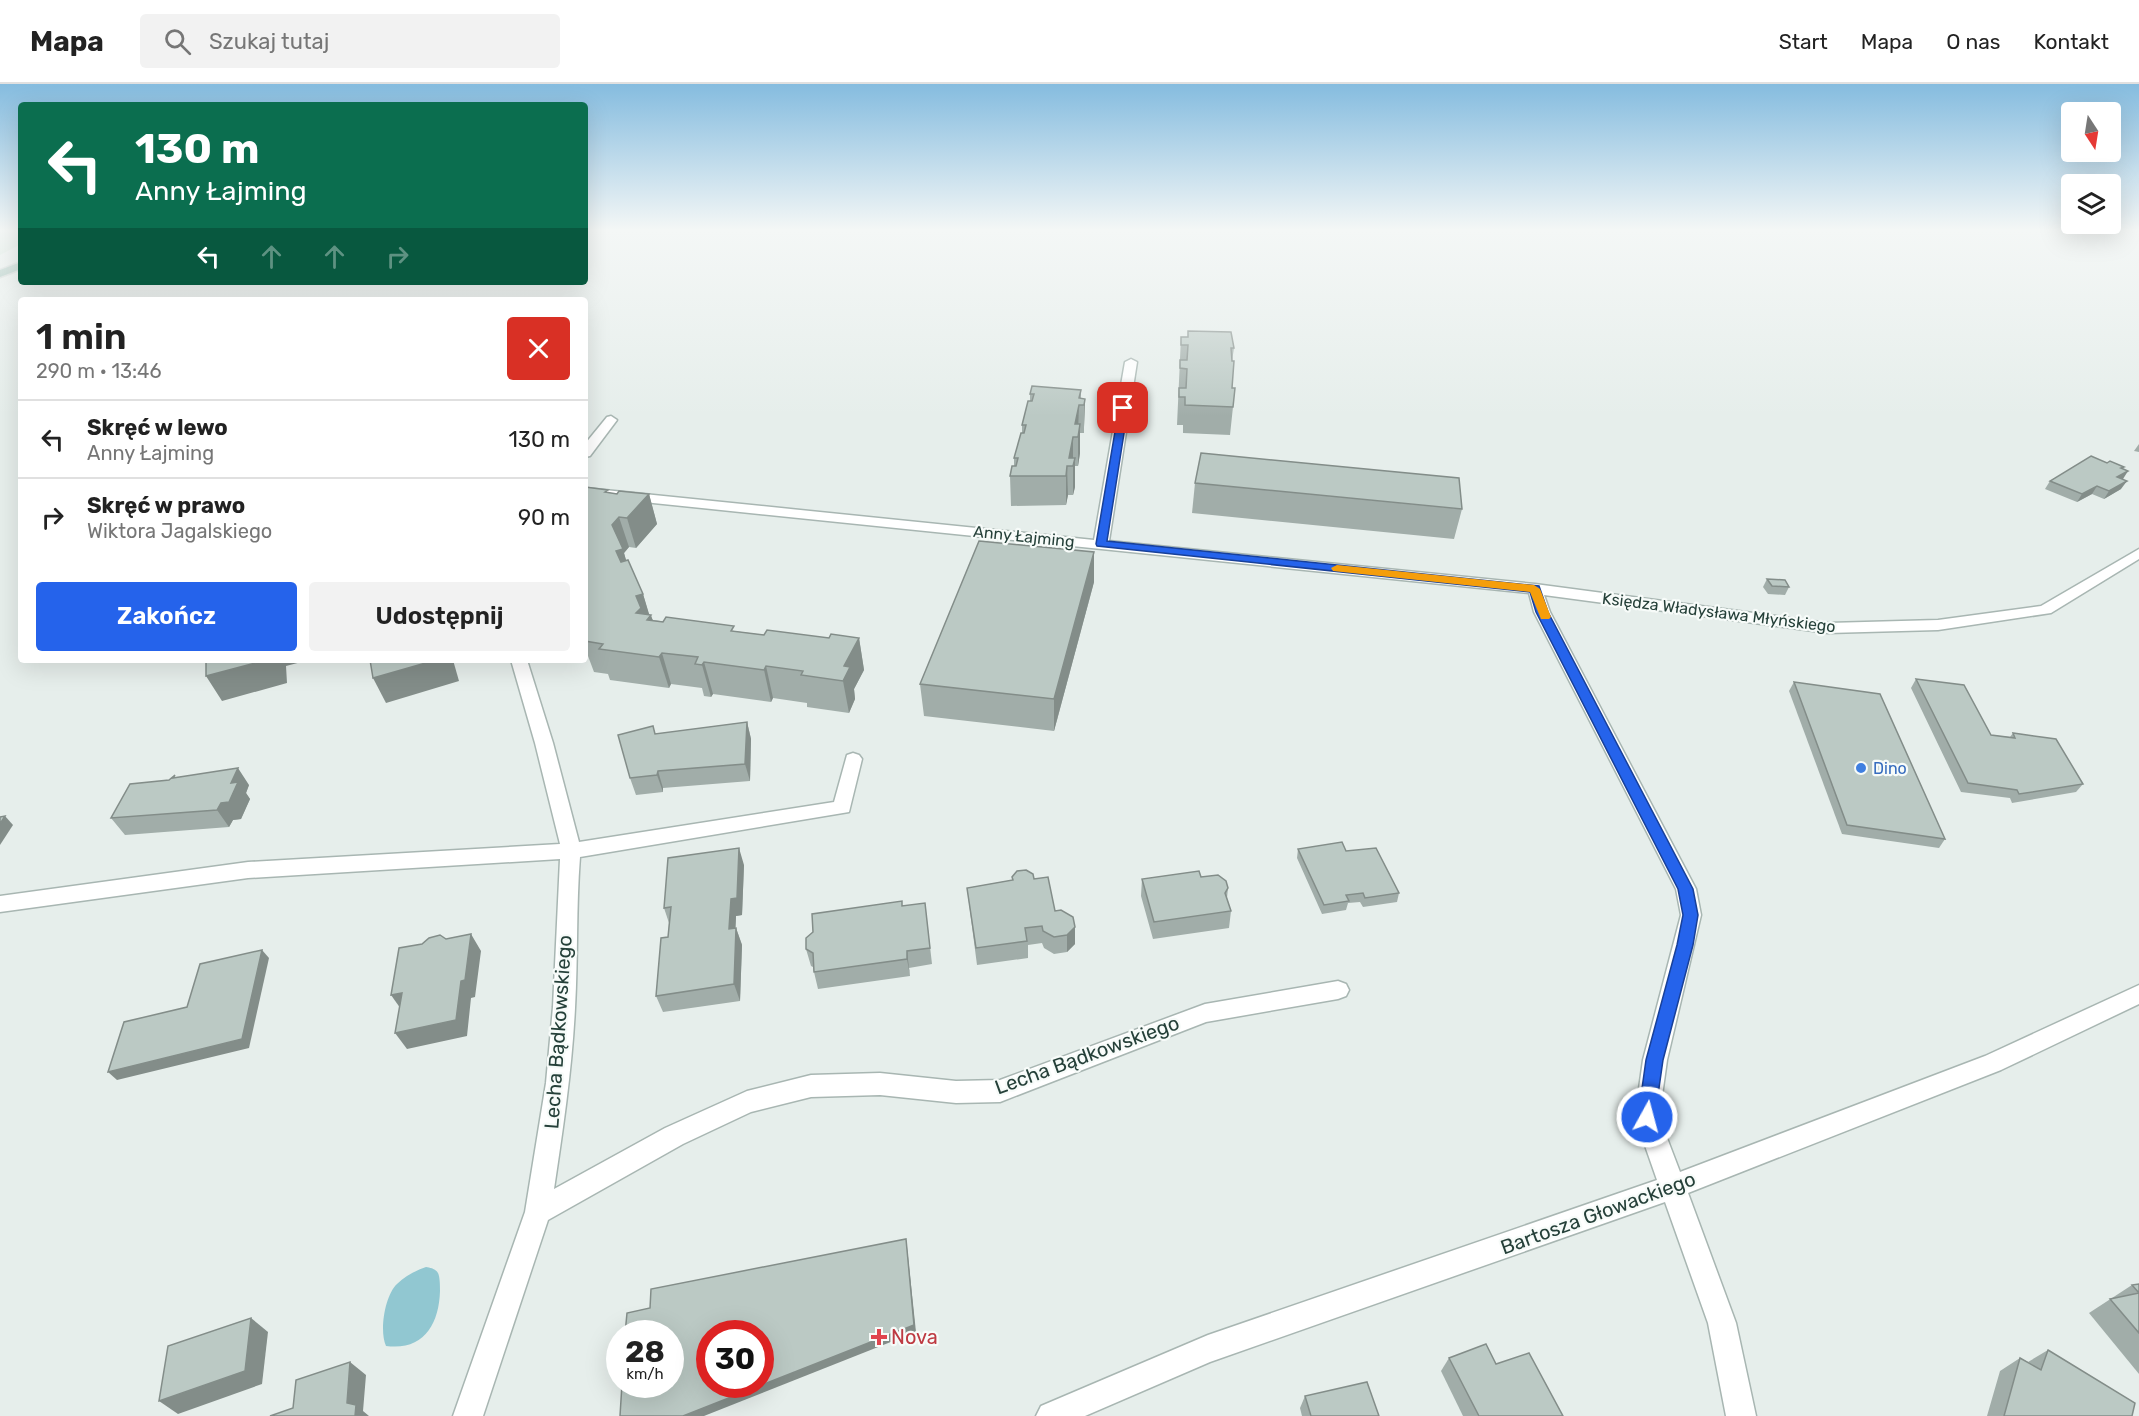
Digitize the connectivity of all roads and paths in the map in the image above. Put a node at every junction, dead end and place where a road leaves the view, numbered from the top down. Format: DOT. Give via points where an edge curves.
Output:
graph roads {
  1 [pos="1131,363"];
  2 [pos="610,420"];
  3 [pos="588,449"];
  4 [pos="588,492"];
  5 [pos="1101,544"];
  6 [pos="2139,553"];
  7 [pos="1534,589"];
  8 [pos="520,663"];
  9 [pos="853,759"];
  10 [pos="571,851"];
  11 [pos="0,904"];
  12 [pos="1338,990"];
  13 [pos="2139,994"];
  14 [pos="1673,1186"];
  15 [pos="538,1212"];
  16 [pos="468,1416"];
  17 [pos="1051,1416"];
  18 [pos="1741,1416"];
  1 -- 5 [label="street"];
  2 -- 3 [label="street"];
  4 -- 5 [label="street, Anny Łajming"];
  5 -- 7 [label="street, Anny Łajming"];
  6 -- 7 [label="street, Księdza Władysława Młyńskiego" via="2045,610 1938,625 1828,628"];
  7 -- 14 [label="street" via="1542,612 1686,889 1689,925 1655,1060 1647,1117"];
  8 -- 10 [label="street, Lecha Bądkowskiego"];
  9 -- 10 [label="street" via="842,807"];
  10 -- 11 [label="street" via="248,870"];
  10 -- 15 [label="street, Lecha Bądkowskiego" via="558,1083"];
  12 -- 15 [label="street, Lecha Bądkowskiego" via="1205,1013 1000,1091 956,1092 880,1084 811,1086 747,1102 674,1136"];
  13 -- 14 [label="street, Bartosza Głowackiego" via="1994,1063"];
  14 -- 17 [label="street, Bartosza Głowackiego" via="1208,1349"];
  14 -- 18 [label="street" via="1722,1323"];
  15 -- 16 [label="street, Lecha Bądkowskiego"];
}
